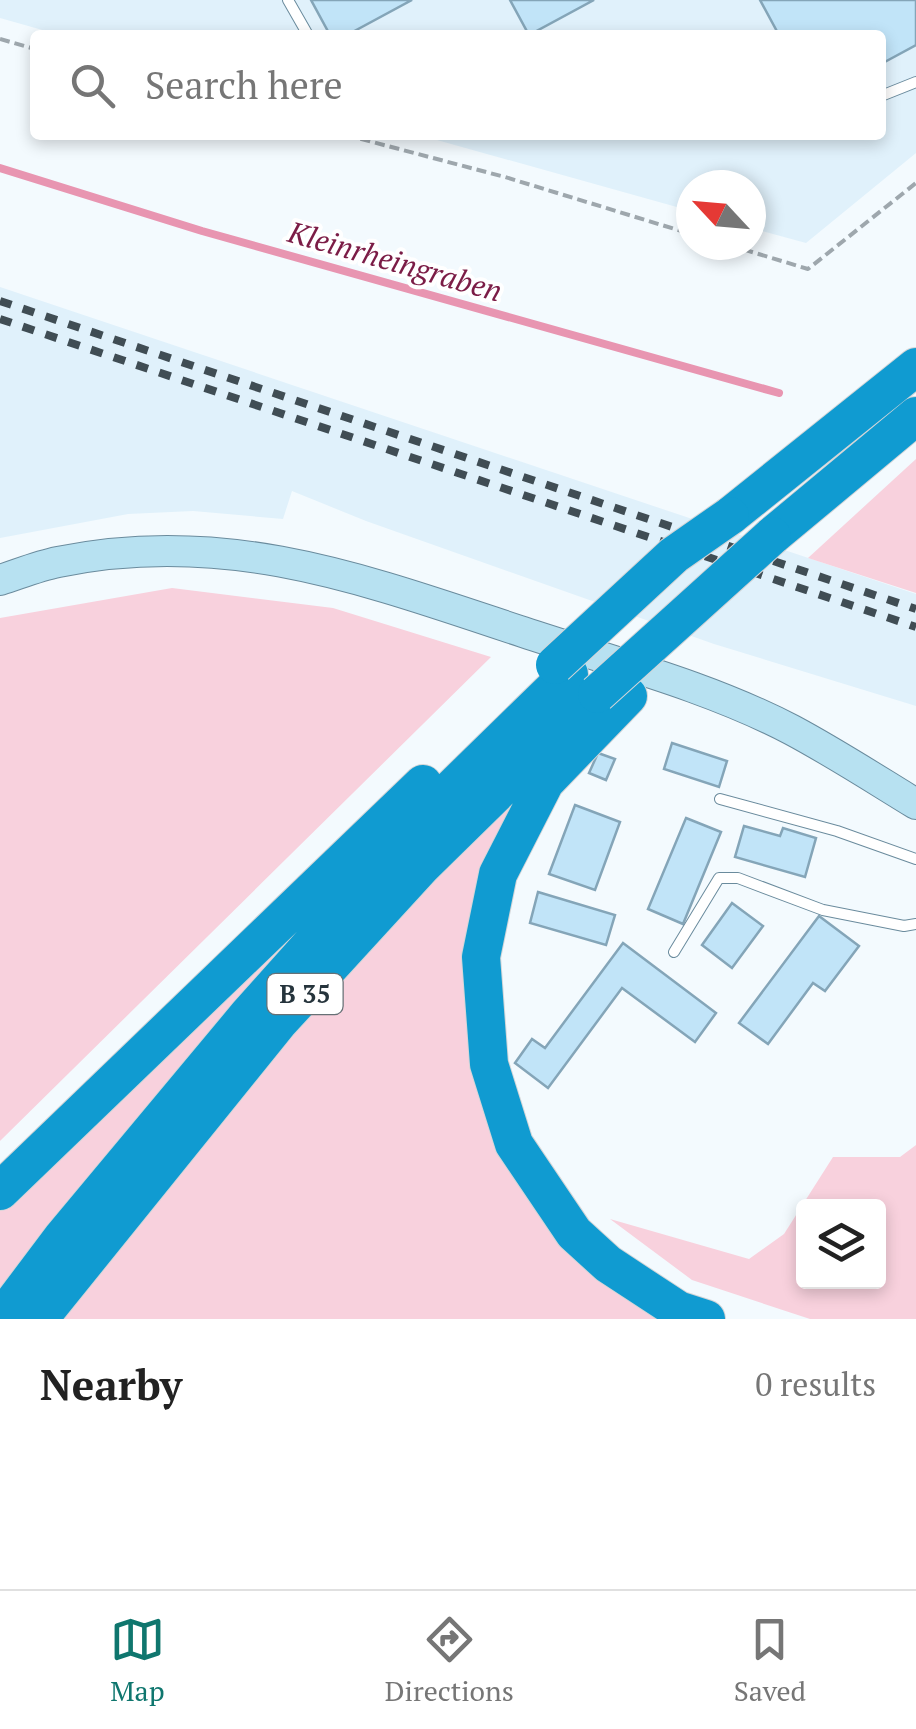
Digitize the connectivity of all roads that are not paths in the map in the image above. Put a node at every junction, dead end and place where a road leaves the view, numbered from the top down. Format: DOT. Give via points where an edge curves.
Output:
graph roads {
  1 [pos="288,0"];
  2 [pos="305,30"];
  3 [pos="916,82"];
  4 [pos="886,94"];
  5 [pos="916,368"];
  6 [pos="916,416"];
  7 [pos="0,580"];
  8 [pos="587,682"];
  9 [pos="720,799"];
  10 [pos="916,804"];
  11 [pos="916,859"];
  12 [pos="916,924"];
  13 [pos="674,952"];
  14 [pos="0,1191"];
  15 [pos="1,1319"];
  16 [pos="39,1319"];
  17 [pos="706,1319"];
  1 -- 2 [label="lane"];
  3 -- 4 [label="lane"];
  5 -- 8 [label="highway, bridge" via="730,516"];
  6 -- 8 [label="highway, B 35, bridge" via="708,592"];
  7 -- 10 [label="main road" via="56,562 126,553 225,553 302,564 714,695 791,729"];
  8 -- 14 [label="highway" via="473,737"];
  8 -- 15 [label="highway" via="442,798 260,1000"];
  8 -- 16 [label="highway, B 35" via="278,1023"];
  8 -- 17 [label="highway" via="498,874 481,957 489,1064 514,1144 574,1233 622,1274 678,1310"];
  9 -- 11 [label="lane"];
  12 -- 13 [label="lane" via="823,910 738,878 719,878"];
}
